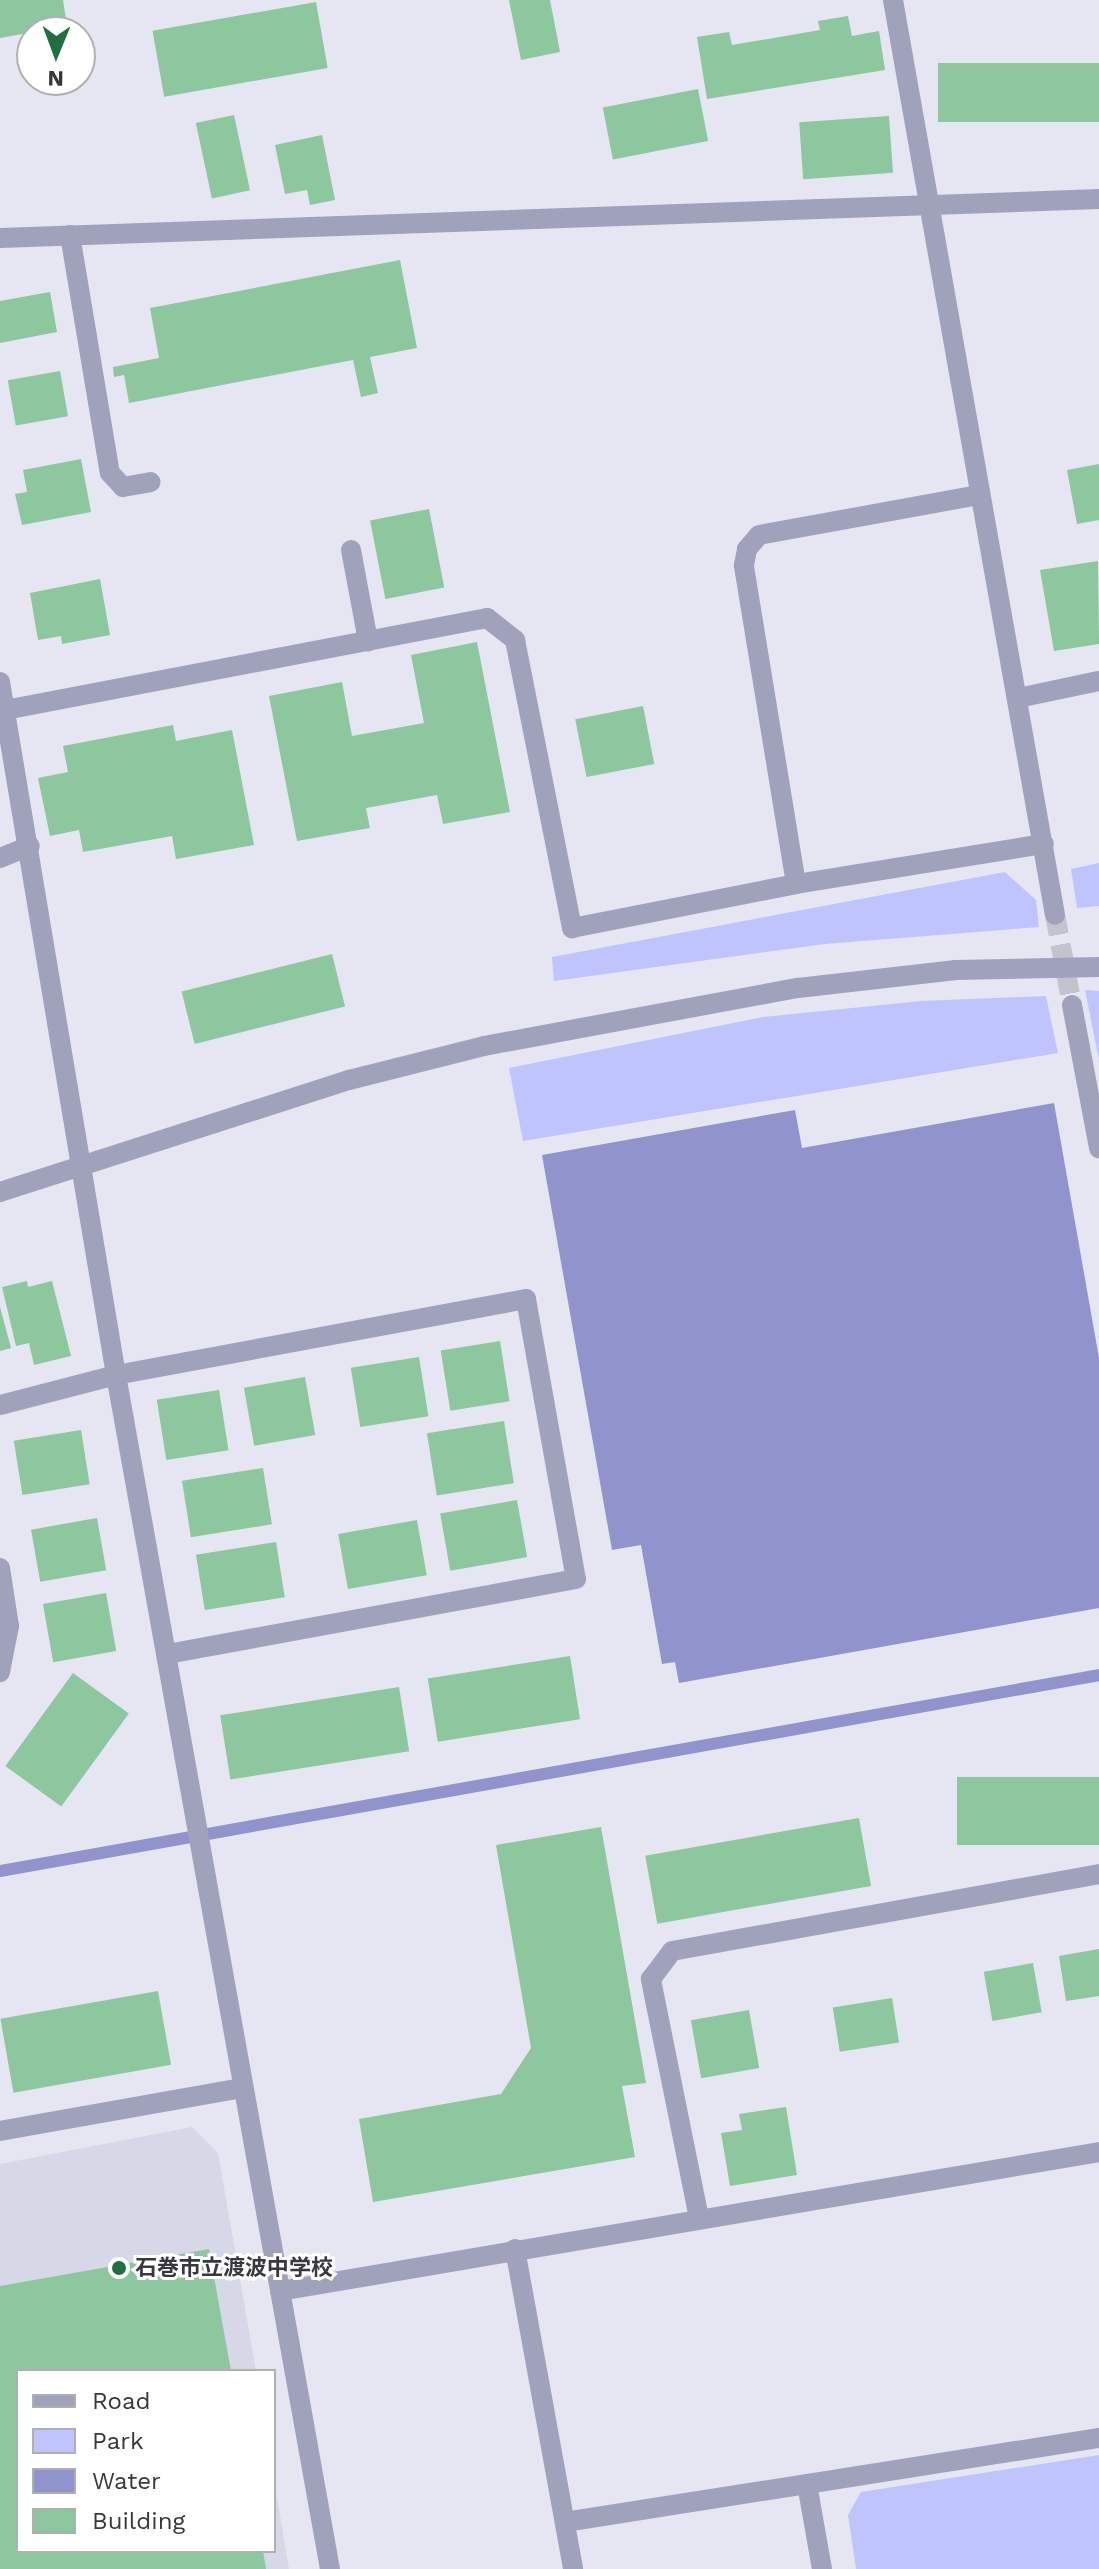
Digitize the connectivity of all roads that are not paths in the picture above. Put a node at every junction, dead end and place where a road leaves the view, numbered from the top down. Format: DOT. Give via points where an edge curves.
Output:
graph roads {
  1 [pos="893,0"];
  2 [pos="1099,199"];
  3 [pos="929,203"];
  4 [pos="70,235"];
  5 [pos="0,238"];
  6 [pos="151,482"];
  7 [pos="979,495"];
  8 [pos="351,550"];
  9 [pos="368,641"];
  10 [pos="1099,681"];
  11 [pos="0,682"];
  12 [pos="1018,698"];
  13 [pos="5,710"];
  14 [pos="1044,844"];
  15 [pos="30,846"];
  16 [pos="0,858"];
  17 [pos="796,884"];
  18 [pos="1055,915"];
  19 [pos="1099,967"];
  20 [pos="1072,1005"];
  21 [pos="1099,1148"];
  22 [pos="83,1165"];
  23 [pos="0,1192"];
  24 [pos="116,1375"];
  25 [pos="0,1405"];
  26 [pos="0,1568"];
  27 [pos="169,1654"];
  28 [pos="0,1672"];
  29 [pos="1099,1874"];
  30 [pos="241,2088"];
  31 [pos="0,2131"];
  32 [pos="1099,2152"];
  33 [pos="699,2218"];
  34 [pos="515,2249"];
  35 [pos="280,2291"];
  36 [pos="1099,2438"];
  37 [pos="807,2484"];
  38 [pos="565,2522"];
  39 [pos="330,2569"];
  40 [pos="573,2569"];
  41 [pos="822,2569"];
  1 -- 3 [label="street"];
  2 -- 3 [label="street"];
  3 -- 4 [label="street"];
  3 -- 7 [label="street"];
  4 -- 5 [label="street"];
  4 -- 6 [label="street" via="110,473 123,487"];
  7 -- 12 [label="street"];
  7 -- 17 [label="street" via="759,535 747,549 744,565"];
  8 -- 9 [label="street"];
  9 -- 13 [label="street"];
  9 -- 17 [label="street" via="487,618 515,640 572,928"];
  10 -- 12 [label="street"];
  11 -- 13 [label="street"];
  12 -- 14 [label="street"];
  13 -- 15 [label="street"];
  14 -- 17 [label="street"];
  14 -- 18 [label="street"];
  15 -- 16 [label="street"];
  15 -- 22 [label="street"];
  19 -- 22 [label="street" via="956,970 660,1010 349,1080"];
  20 -- 21 [label="street"];
  22 -- 23 [label="street"];
  22 -- 24 [label="street"];
  24 -- 25 [label="street"];
  24 -- 27 [label="street"];
  24 -- 27 [label="street" via="526,1299 576,1579"];
  26 -- 28 [label="street" via="9,1626"];
  27 -- 30 [label="street"];
  29 -- 33 [label="street" via="672,1951 651,1979"];
  30 -- 31 [label="street"];
  30 -- 35 [label="street"];
  32 -- 33 [label="street"];
  33 -- 34 [label="street"];
  34 -- 35 [label="street"];
  34 -- 38 [label="street"];
  35 -- 39 [label="street"];
  36 -- 37 [label="street"];
  37 -- 38 [label="street"];
  37 -- 41 [label="street"];
  38 -- 40 [label="street"];
}
